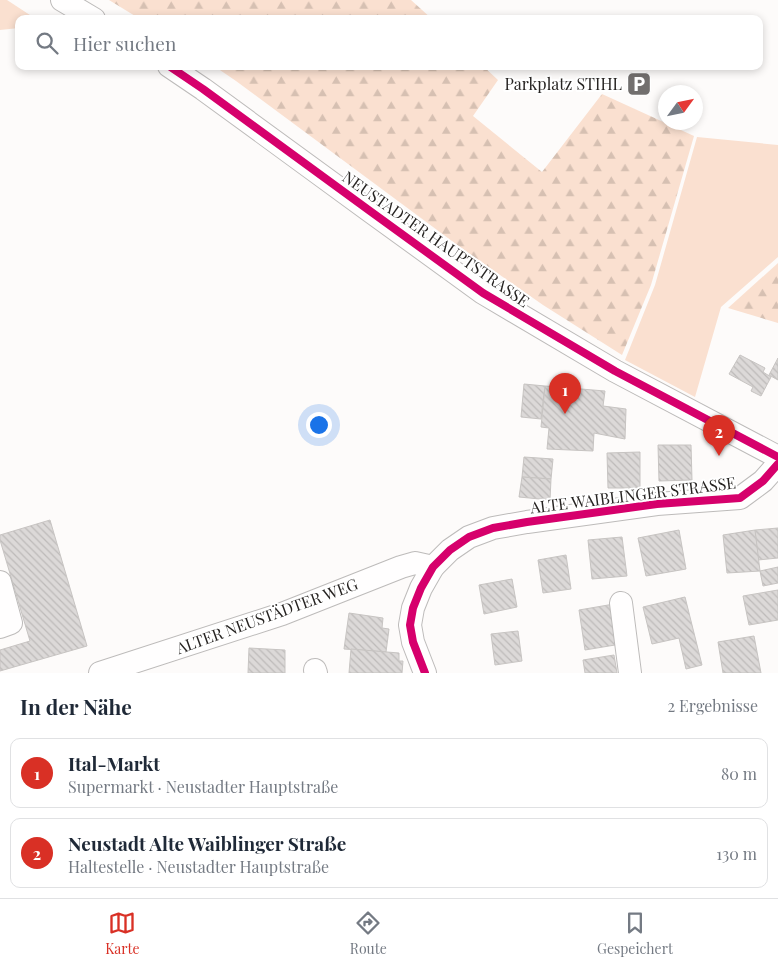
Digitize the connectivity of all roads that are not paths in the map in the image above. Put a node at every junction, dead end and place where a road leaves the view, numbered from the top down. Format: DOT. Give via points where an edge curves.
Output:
graph roads {
  1 [pos="62,0"];
  2 [pos="87,15"];
  3 [pos="176,70"];
  4 [pos="778,457"];
  5 [pos="778,464"];
  6 [pos="433,567"];
  7 [pos="0,582"];
  8 [pos="621,603"];
  9 [pos="0,627"];
  10 [pos="100,673"];
  11 [pos="425,673"];
  12 [pos="630,673"];
  1 -- 2 [label="street"];
  3 -- 4 [label="street, NEUSTADTER HAUPTSTRASSE" via="483,293 615,371"];
  5 -- 6 [label="street, ALTE WAIBLINGER STRASSE" via="763,481 740,498 657,504 493,528 469,537"];
  6 -- 10 [label="street, ALTER NEUSTÄDTER WEG" via="415,563 400,567 282,614"];
  6 -- 11 [label="street, ALTE WAIBLINGER STRASSE" via="413,608 410,625"];
  7 -- 9 [label="street" via="12,623"];
  8 -- 12 [label="street"];
}
